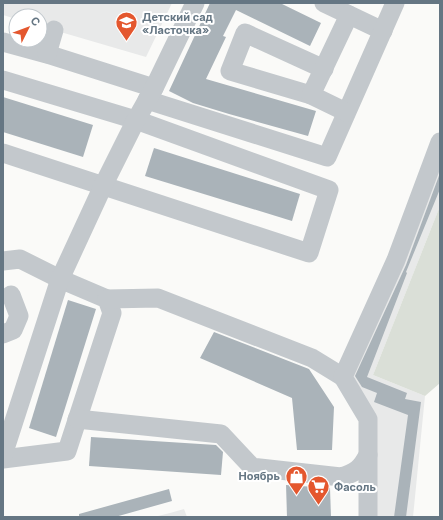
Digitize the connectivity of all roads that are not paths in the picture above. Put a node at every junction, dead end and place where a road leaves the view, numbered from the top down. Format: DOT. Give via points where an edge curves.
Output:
graph roads {
  1 [pos="195,3"];
  2 [pos="326,3"];
  3 [pos="395,3"];
  4 [pos="349,15"];
  5 [pos="54,30"];
  6 [pos="383,31"];
  7 [pos="3,42"];
  8 [pos="47,54"];
  9 [pos="324,69"];
  10 [pos="3,80"];
  11 [pos="151,94"];
  12 [pos="311,95"];
  13 [pos="346,112"];
  14 [pos="136,120"];
  15 [pos="440,142"];
  16 [pos="3,153"];
  17 [pos="103,186"];
  18 [pos="3,261"];
  19 [pos="60,279"];
  20 [pos="11,295"];
  21 [pos="107,299"];
  22 [pos="3,334"];
  23 [pos="343,377"];
  24 [pos="3,406"];
  25 [pos="77,419"];
  26 [pos="11,431"];
  27 [pos="3,455"];
  28 [pos="368,455"];
  29 [pos="3,459"];
  30 [pos="342,477"];
  31 [pos="368,512"];
  1 -- 11 [label="street"];
  2 -- 4 [label="street"];
  3 -- 6 [label="street"];
  4 -- 6 [label="street"];
  4 -- 9 [label="street"];
  5 -- 8 [label="street"];
  6 -- 13 [label="street"];
  7 -- 8 [label="street"];
  8 -- 11 [label="street"];
  9 -- 12 [label="street"];
  9 -- 12 [label="street" via="245,33 230,71"];
  10 -- 14 [label="street"];
  11 -- 13 [label="street" via="327,157"];
  11 -- 14 [label="street"];
  12 -- 13 [label="street"];
  14 -- 17 [label="street"];
  14 -- 17 [label="street" via="329,190 308,253"];
  15 -- 23 [label="street" via="396,260"];
  16 -- 17 [label="street"];
  17 -- 19 [label="street"];
  18 -- 19 [label="street" via="20,259"];
  19 -- 21 [label="street"];
  19 -- 26 [label="street"];
  20 -- 22 [label="street" via="19,316 13,330"];
  21 -- 23 [label="street" via="158,298 312,358"];
  21 -- 25 [label="street" via="112,312"];
  23 -- 28 [label="street" via="368,419"];
  24 -- 26 [label="street"];
  25 -- 29 [label="street" via="66,451"];
  25 -- 30 [label="street" via="221,434 252,468"];
  26 -- 27 [label="street"];
  28 -- 30 [label="street" via="352,474"];
  28 -- 31 [label="street"];
  30 -- 31 [label="street" via="362,495"];
}
